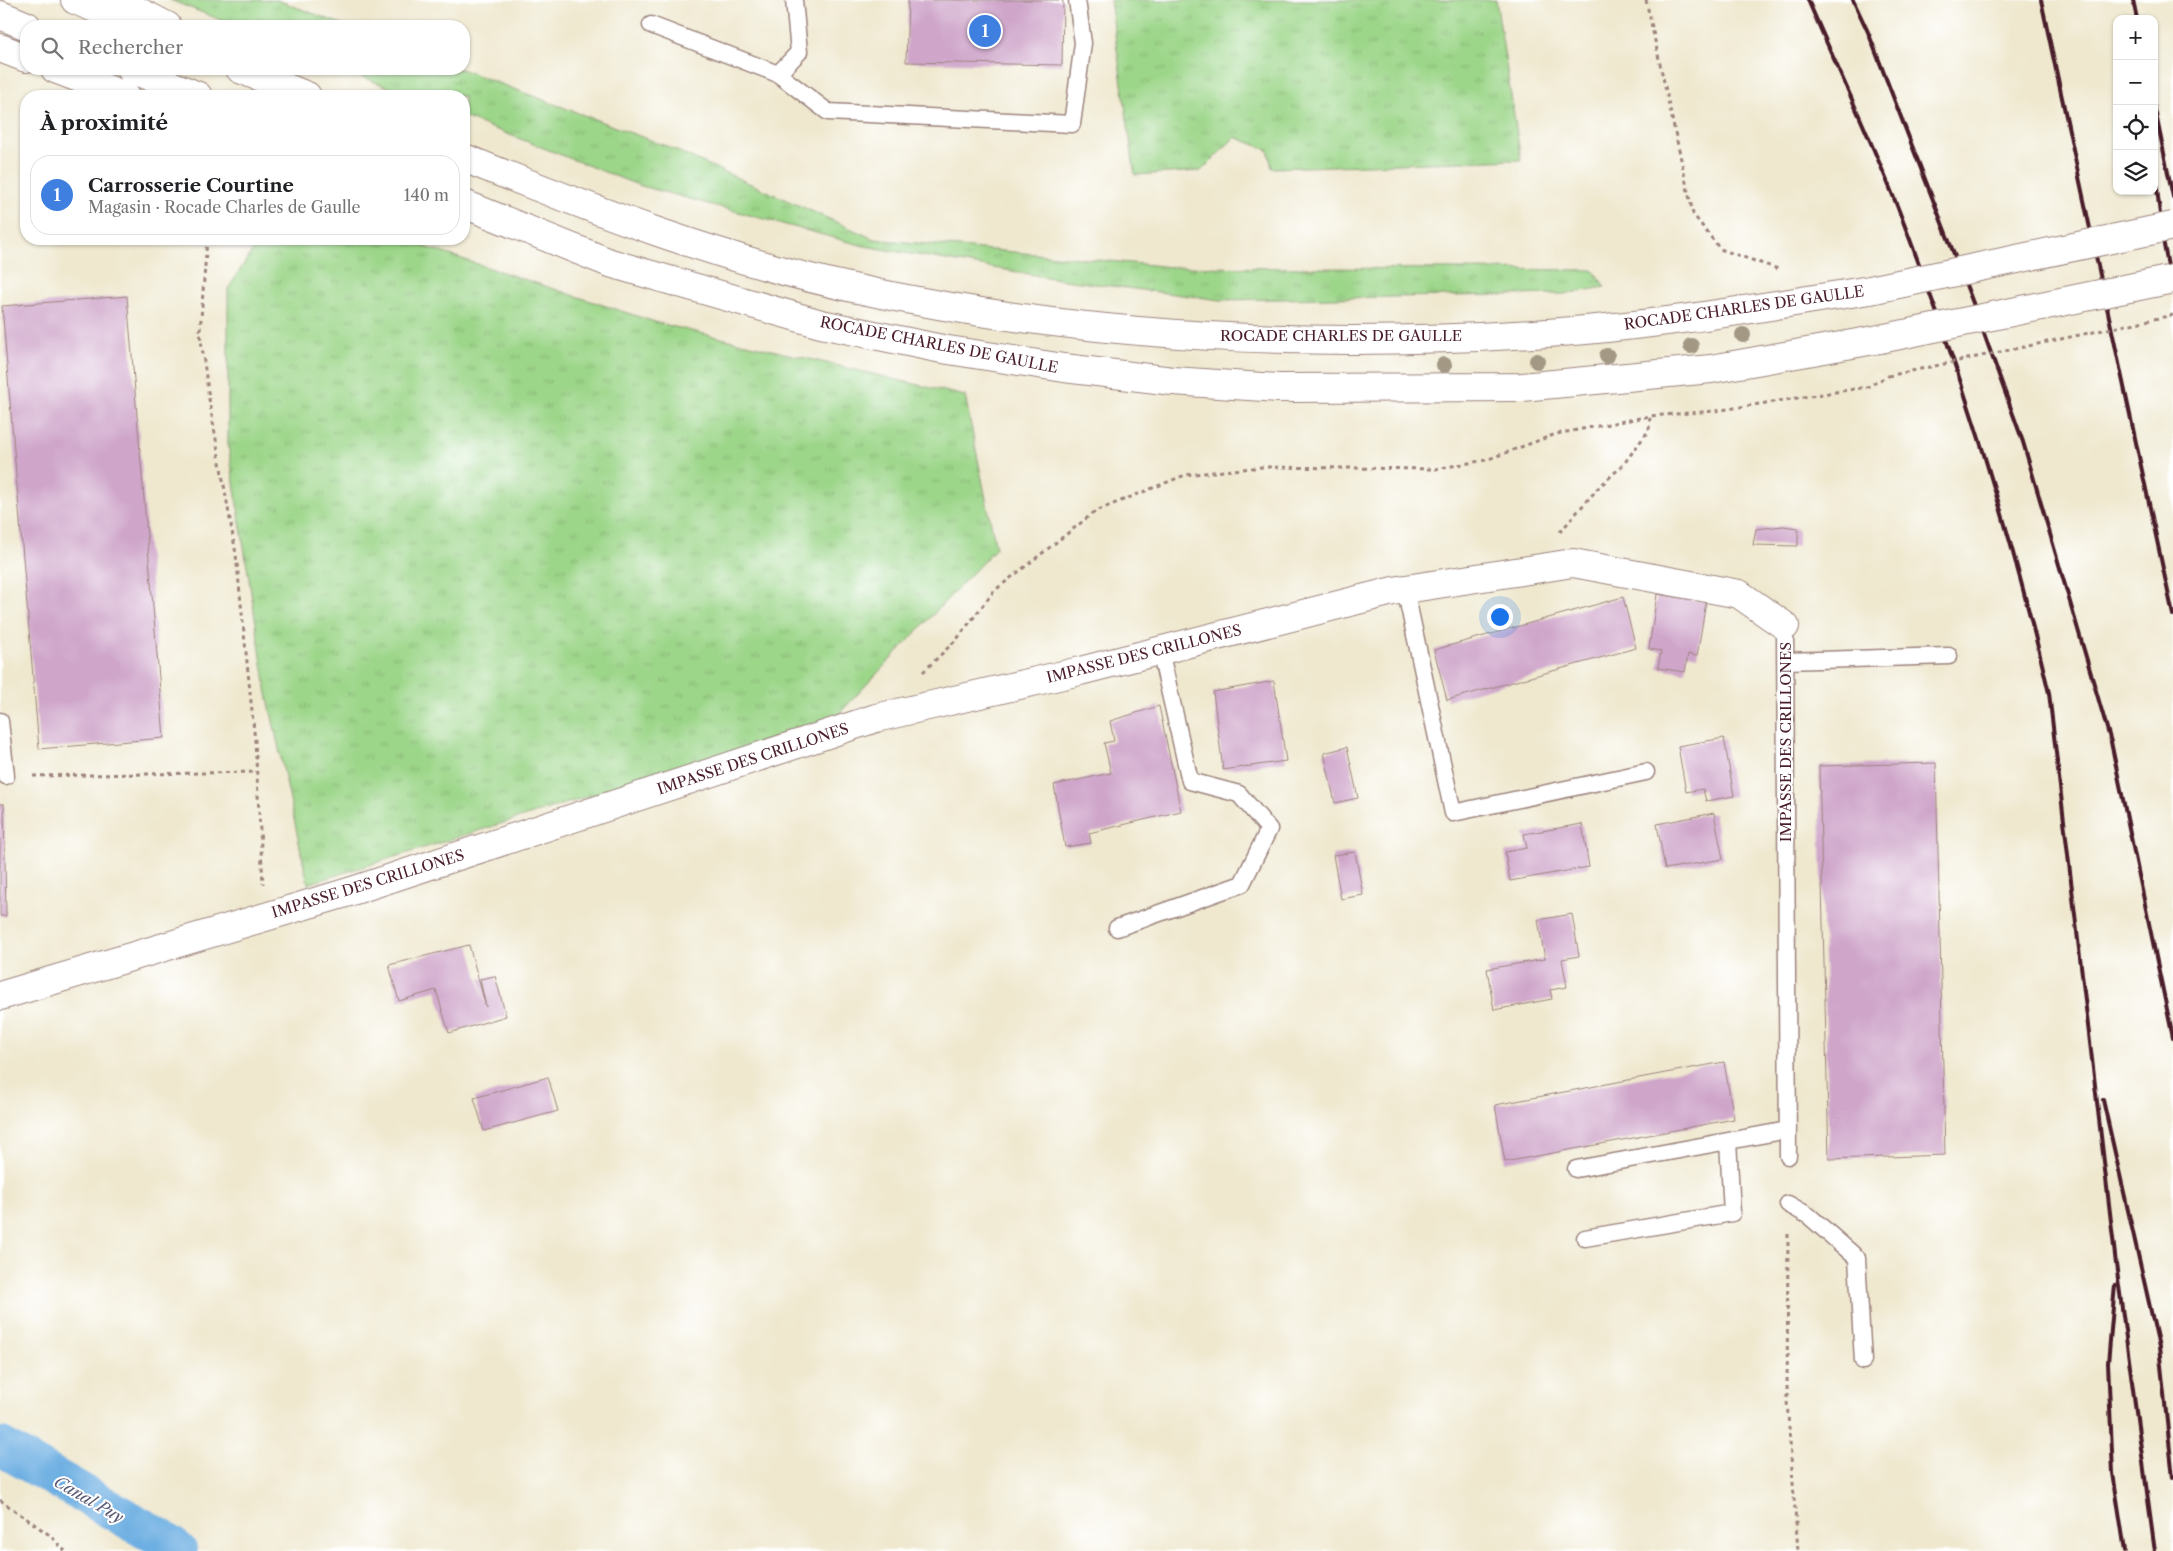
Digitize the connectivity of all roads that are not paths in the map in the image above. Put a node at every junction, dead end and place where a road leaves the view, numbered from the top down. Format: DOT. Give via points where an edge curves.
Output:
graph roads {
  1 [pos="75,0"];
  2 [pos="115,0"];
  3 [pos="794,0"];
  4 [pos="1077,0"];
  5 [pos="0,15"];
  6 [pos="123,20"];
  7 [pos="155,20"];
  8 [pos="20,23"];
  9 [pos="651,25"];
  10 [pos="0,48"];
  11 [pos="20,56"];
  12 [pos="778,74"];
  13 [pos="71,75"];
  14 [pos="146,75"];
  15 [pos="255,75"];
  16 [pos="263,75"];
  17 [pos="110,90"];
  18 [pos="183,90"];
  19 [pos="291,90"];
  20 [pos="293,90"];
  21 [pos="470,160"];
  22 [pos="470,206"];
  23 [pos="2173,226"];
  24 [pos="2173,279"];
  25 [pos="1406,588"];
  26 [pos="1785,626"];
  27 [pos="1160,650"];
  28 [pos="1949,656"];
  29 [pos="1786,661"];
  30 [pos="0,721"];
  31 [pos="1646,772"];
  32 [pos="6,776"];
  33 [pos="1117,928"];
  34 [pos="0,996"];
  35 [pos="1788,1130"];
  36 [pos="1728,1141"];
  37 [pos="1788,1156"];
  38 [pos="1576,1169"];
  39 [pos="1788,1204"];
  40 [pos="1585,1238"];
  41 [pos="1863,1361"];
  1 -- 6 [label="main road"];
  2 -- 7 [label="main road"];
  3 -- 12 [label="lane" via="799,52"];
  4 -- 12 [label="lane" via="1083,43 1072,124 828,112"];
  5 -- 8 [label="main road"];
  9 -- 12 [label="lane"];
  10 -- 11 [label="main road"];
  13 -- 17 [label="main road"];
  14 -- 18 [label="main road"];
  15 -- 19 [label="main road"];
  16 -- 20 [label="main road"];
  21 -- 23 [label="main road, ROCADE CHARLES DE GAULLE, bridge" via="611,216 851,288 952,308 1090,327 1268,339 1409,339 1550,333 1710,316 1870,290"];
  22 -- 24 [label="main road, ROCADE CHARLES DE GAULLE, bridge" via="610,262 821,324 1055,367 1173,381 1280,388 1522,387 1711,369 1880,339"];
  25 -- 26 [label="main road, IMPASSE DES CRILLONES" via="1573,563 1739,594"];
  25 -- 27 [label="main road, IMPASSE DES CRILLONES"];
  25 -- 31 [label="lane" via="1453,814"];
  26 -- 29 [label="lane, IMPASSE DES CRILLONES"];
  27 -- 33 [label="lane" via="1190,781 1239,794 1269,829 1242,884"];
  27 -- 34 [label="main road, IMPASSE DES CRILLONES" via="876,718 359,888"];
  28 -- 29 [label="lane"];
  29 -- 35 [label="lane, IMPASSE DES CRILLONES"];
  30 -- 32 [label="lane"];
  35 -- 36 [label="lane"];
  35 -- 37 [label="lane, IMPASSE DES CRILLONES"];
  36 -- 38 [label="lane"];
  36 -- 40 [label="lane" via="1732,1213"];
  39 -- 41 [label="lane" via="1809,1216 1857,1258"];
}
